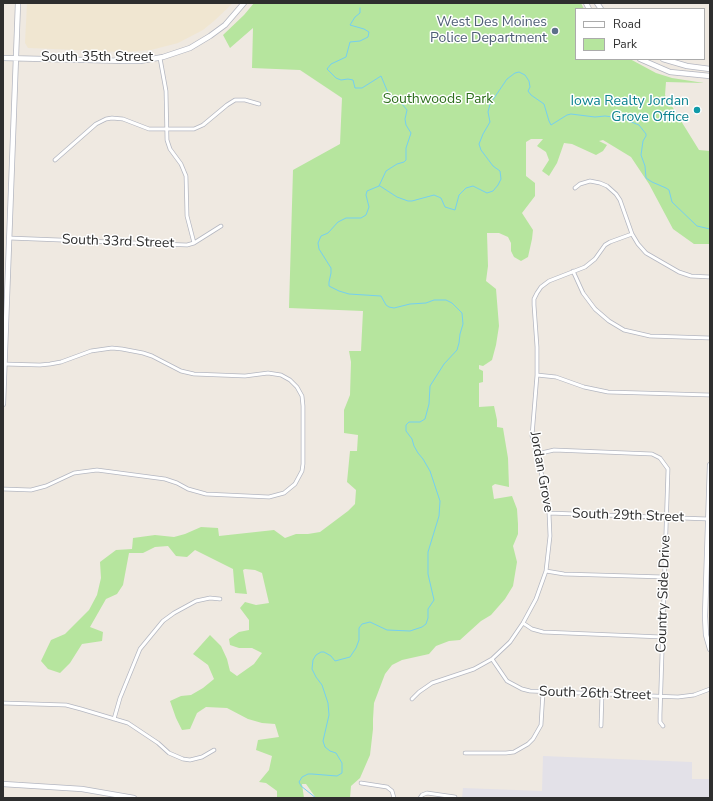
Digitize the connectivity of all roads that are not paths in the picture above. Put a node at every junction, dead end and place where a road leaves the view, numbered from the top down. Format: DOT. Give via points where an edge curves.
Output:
graph roads {
  1 [pos="18,3"];
  2 [pos="244,3"];
  3 [pos="3,58"];
  4 [pos="15,58"];
  5 [pos="160,58"];
  6 [pos="642,60"];
  7 [pos="666,60"];
  8 [pos="710,69"];
  9 [pos="710,76"];
  10 [pos="259,104"];
  11 [pos="166,129"];
  12 [pos="55,160"];
  13 [pos="576,188"];
  14 [pos="221,226"];
  15 [pos="632,234"];
  16 [pos="9,238"];
  17 [pos="194,243"];
  18 [pos="573,271"];
  19 [pos="710,277"];
  20 [pos="710,338"];
  21 [pos="4,364"];
  22 [pos="537,375"];
  23 [pos="710,395"];
  24 [pos="3,404"];
  25 [pos="537,454"];
  26 [pos="710,465"];
  27 [pos="3,489"];
  28 [pos="549,513"];
  29 [pos="667,517"];
  30 [pos="708,519"];
  31 [pos="546,571"];
  32 [pos="664,578"];
  33 [pos="220,599"];
  34 [pos="523,623"];
  35 [pos="662,637"];
  36 [pos="710,649"];
  37 [pos="492,659"];
  38 [pos="710,689"];
  39 [pos="543,692"];
  40 [pos="602,694"];
  41 [pos="661,696"];
  42 [pos="412,699"];
  43 [pos="3,703"];
  44 [pos="114,719"];
  45 [pos="601,726"];
  46 [pos="663,726"];
  47 [pos="214,750"];
  48 [pos="465,753"];
  49 [pos="361,783"];
  50 [pos="3,784"];
  51 [pos="454,797"];
  52 [pos="134,798"];
  53 [pos="394,798"];
  54 [pos="420,798"];
  1 -- 4 [label="street"];
  2 -- 5 [label="street, South 35th Street" via="224,25 205,39"];
  3 -- 4 [label="street, South 35th Street"];
  4 -- 5 [label="street, South 35th Street" via="134,61"];
  4 -- 16 [label="street"];
  5 -- 11 [label="street" via="166,91"];
  6 -- 9 [label="street" via="670,72"];
  7 -- 8 [label="street"];
  10 -- 11 [label="street" via="235,100 198,128"];
  11 -- 12 [label="street" via="143,128 118,118 106,119 96,124"];
  11 -- 17 [label="street" via="166,140 186,176 187,216"];
  13 -- 15 [label="street" via="590,181 604,184 613,191 622,204"];
  14 -- 17 [label="street, South 33rd Street"];
  15 -- 18 [label="street, Jordan Grove" via="605,245 590,263"];
  15 -- 19 [label="street" via="646,253 667,266 691,276"];
  16 -- 17 [label="street, South 33rd Street" via="187,245"];
  16 -- 21 [label="street"];
  18 -- 20 [label="street" via="589,302 616,326 650,336"];
  18 -- 22 [label="street, Jordan Grove" via="550,281 536,294 534,306"];
  21 -- 24 [label="street"];
  21 -- 27 [label="street" via="50,364 91,351 112,348 148,354 181,371 194,374 281,375 290,380 302,396 304,464 295,484 286,492 269,497 206,494 165,479 97,470 74,473 31,490"];
  22 -- 23 [label="street" via="556,377 608,392"];
  22 -- 25 [label="street, Jordan Grove" via="532,436"];
  25 -- 28 [label="street, Jordan Grove"];
  25 -- 29 [label="street, Country Side Drive" via="554,450 652,454 660,458 668,469"];
  26 -- 30 [label="street"];
  28 -- 29 [label="street, South 29th Street"];
  28 -- 31 [label="street, Jordan Grove" via="550,536"];
  29 -- 30 [label="street, South 29th Street"];
  29 -- 32 [label="street, Country Side Drive"];
  30 -- 36 [label="street" via="705,621"];
  31 -- 32 [label="street"];
  31 -- 34 [label="street, Jordan Grove" via="536,599"];
  32 -- 35 [label="street, Country Side Drive"];
  33 -- 44 [label="street" via="196,601 163,621 140,649"];
  34 -- 35 [label="street" via="543,632"];
  34 -- 37 [label="street, Jordan Grove" via="510,642"];
  35 -- 41 [label="street, Country Side Drive"];
  37 -- 39 [label="street, South 26th Street" via="507,681 522,689"];
  37 -- 42 [label="street, Jordan Grove" via="474,669 432,683"];
  38 -- 41 [label="street, South 26th Street" via="694,695"];
  39 -- 40 [label="street, South 26th Street"];
  39 -- 48 [label="street" via="541,725 528,744 514,752"];
  40 -- 41 [label="street, South 26th Street"];
  40 -- 45 [label="street"];
  41 -- 46 [label="street, Country Side Drive" via="660,722"];
  43 -- 44 [label="street" via="71,706"];
  44 -- 47 [label="street" via="142,731 179,758 202,758"];
  49 -- 53 [label="street" via="386,787 392,791"];
  50 -- 52 [label="street" via="82,788"];
  51 -- 54 [label="street" via="428,793"];
}
